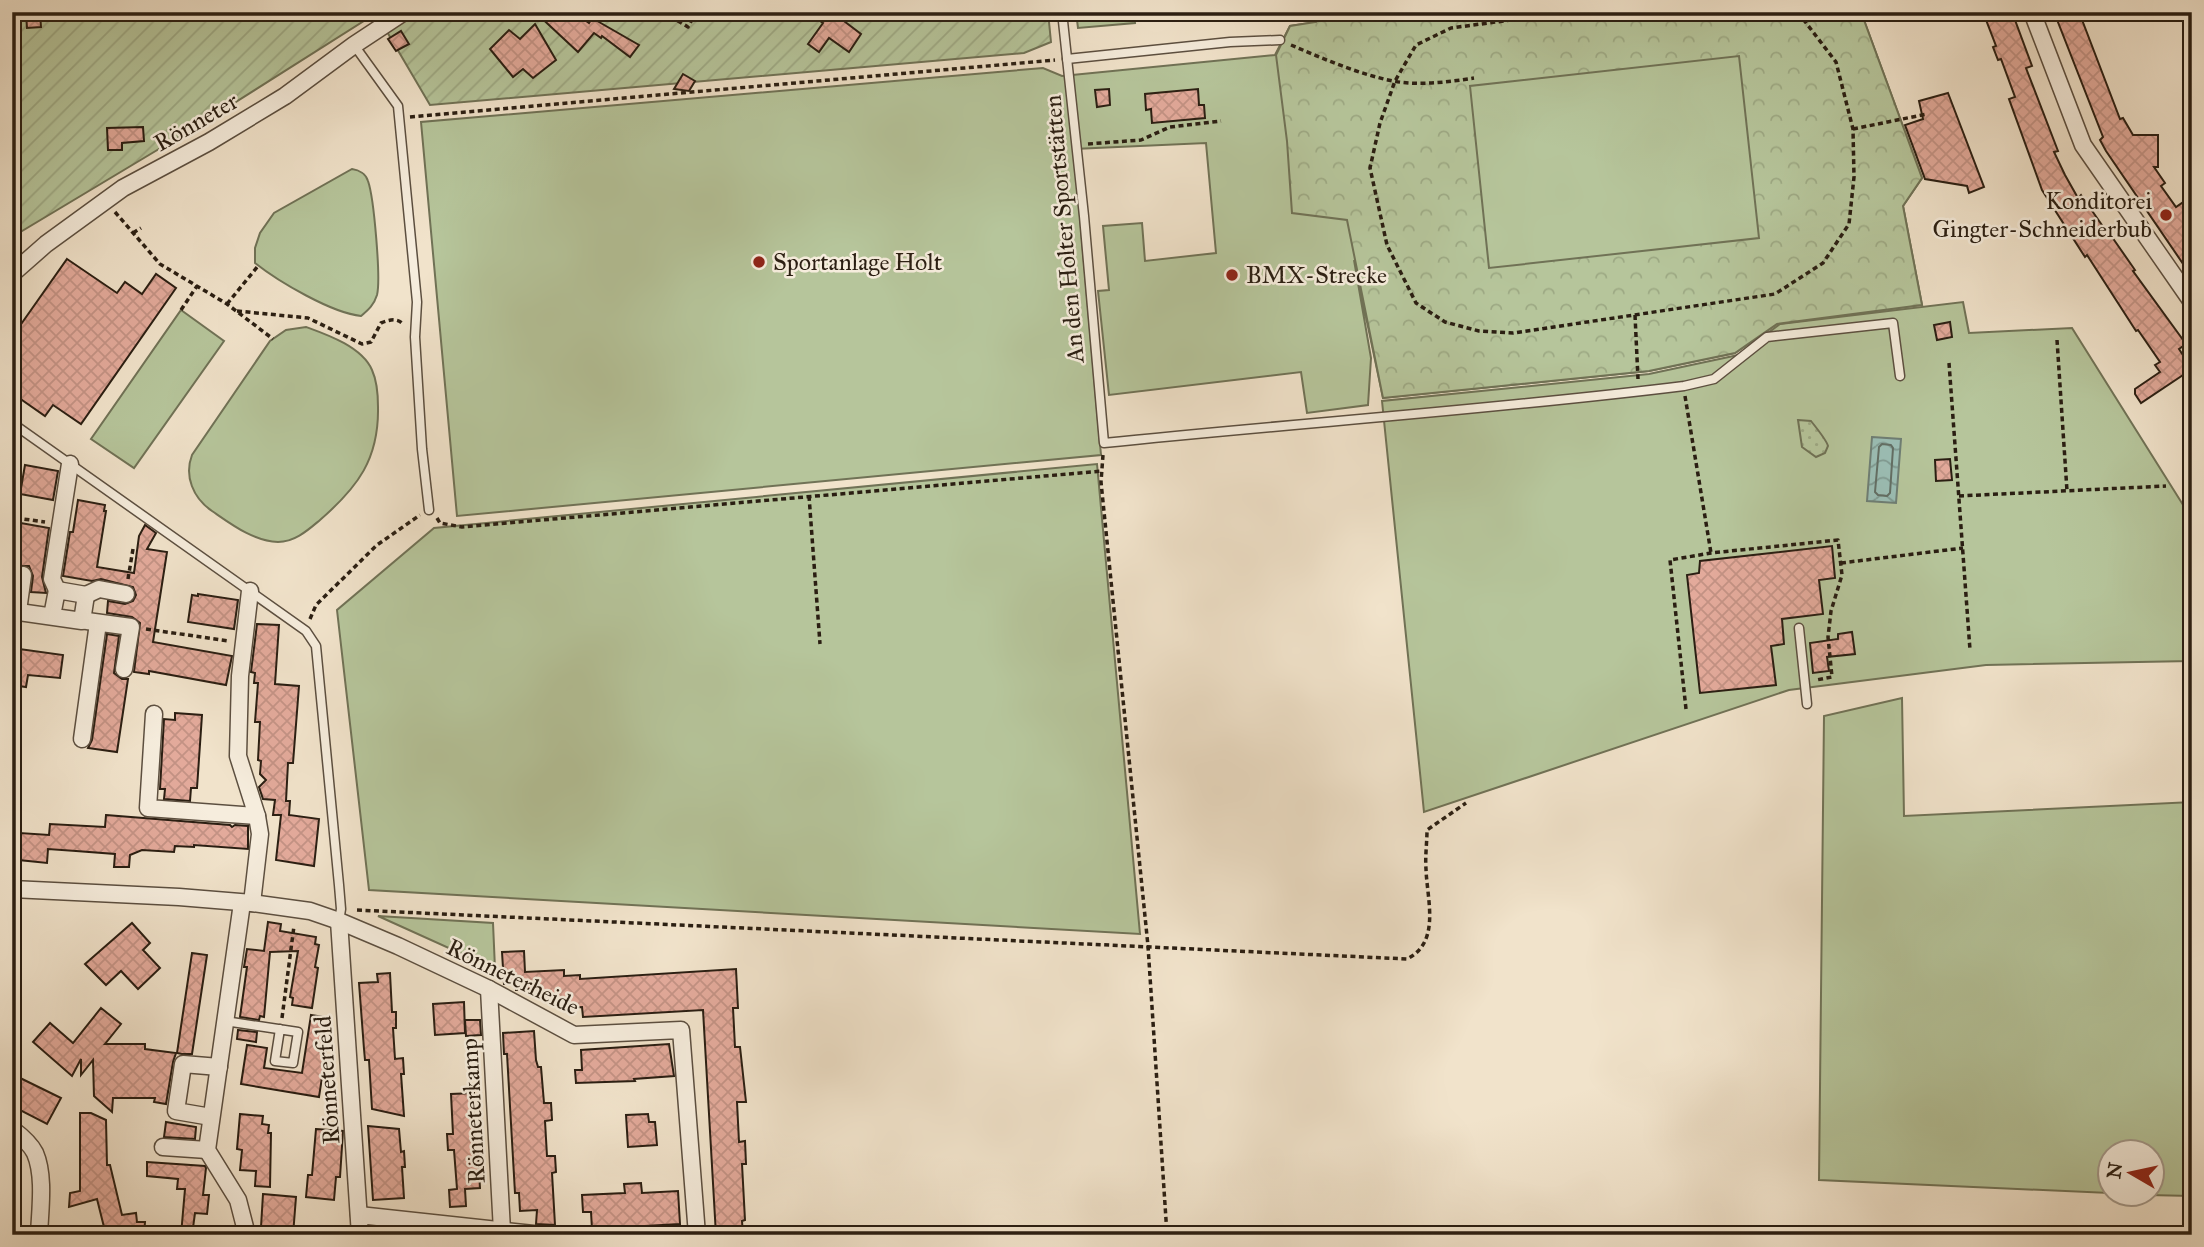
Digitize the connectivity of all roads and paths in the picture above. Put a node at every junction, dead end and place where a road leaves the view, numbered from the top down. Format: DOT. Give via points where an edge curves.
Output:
graph roads {
  1 [pos="404,12"];
  2 [pos="663,12"];
  3 [pos="696,12"];
  4 [pos="1062,12"];
  5 [pos="1571,12"];
  6 [pos="1793,12"];
  7 [pos="2032,12"];
  8 [pos="1280,40"];
  9 [pos="354,45"];
  10 [pos="1067,59"];
  11 [pos="1474,78"];
  12 [pos="1395,81"];
  13 [pos="1927,114"];
  14 [pos="399,118"];
  15 [pos="1221,121"];
  16 [pos="1853,129"];
  17 [pos="1076,145"];
  18 [pos="106,201"];
  19 [pos="141,228"];
  20 [pos="133,233"];
  21 [pos="258,266"];
  22 [pos="12,274"];
  23 [pos="197,286"];
  24 [pos="2192,302"];
  25 [pos="227,304"];
  26 [pos="181,310"];
  27 [pos="235,310"];
  28 [pos="1635,315"];
  29 [pos="415,337"];
  30 [pos="273,339"];
  31 [pos="2057,340"];
  32 [pos="1949,363"];
  33 [pos="1899,376"];
  34 [pos="1684,386"];
  35 [pos="1639,391"];
  36 [pos="12,423"];
  37 [pos="1104,443"];
  38 [pos="70,464"];
  39 [pos="1102,471"];
  40 [pos="2166,486"];
  41 [pos="2067,491"];
  42 [pos="809,496"];
  43 [pos="1959,496"];
  44 [pos="429,510"];
  45 [pos="16,518"];
  46 [pos="61,525"];
  47 [pos="1963,548"];
  48 [pos="1711,553"];
  49 [pos="1841,563"];
  50 [pos="23,575"];
  51 [pos="57,590"];
  52 [pos="250,591"];
  53 [pos="126,594"];
  54 [pos="86,595"];
  55 [pos="15,611"];
  56 [pos="52,616"];
  57 [pos="90,622"];
  58 [pos="131,627"];
  59 [pos="1799,628"];
  60 [pos="306,631"];
  61 [pos="243,643"];
  62 [pos="820,644"];
  63 [pos="1970,650"];
  64 [pos="124,669"];
  65 [pos="1805,682"];
  66 [pos="1807,704"];
  67 [pos="1686,709"];
  68 [pos="154,715"];
  69 [pos="82,739"];
  70 [pos="1466,803"];
  71 [pos="257,816"];
  72 [pos="12,889"];
  73 [pos="247,903"];
  74 [pos="297,910"];
  75 [pos="340,915"];
  76 [pos="1148,946"];
  77 [pos="489,989"];
  78 [pos="225,1021"];
  79 [pos="280,1030"];
  80 [pos="219,1068"];
  81 [pos="211,1117"];
  82 [pos="12,1129"];
  83 [pos="163,1147"];
  84 [pos="206,1150"];
  85 [pos="359,1215"];
  86 [pos="502,1231"];
  87 [pos="39,1235"];
  88 [pos="247,1235"];
  89 [pos="360,1235"];
  90 [pos="543,1235"];
  91 [pos="697,1235"];
  92 [pos="1167,1235"];
  1 -- 9 [label="street, Rönneter"];
  2 -- 3 [label="path" via="688,27"];
  4 -- 10 [label="lane, An den Holter Sportstätten"];
  5 -- 12 [label="path" via="1451,27 1416,45"];
  6 -- 16 [label="path" via="1836,62"];
  7 -- 24 [label="street" via="2083,145"];
  8 -- 10 [label="lane"];
  8 -- 12 [label="path" via="1334,64"];
  9 -- 14 [label="lane" via="398,106"];
  9 -- 18 [label="street, Rönneter" via="285,96"];
  10 -- 14 [label="path"];
  10 -- 17 [label="lane, An den Holter Sportstätten"];
  11 -- 12 [label="path"];
  12 -- 28 [label="path" via="1370,168 1387,244 1416,303 1446,322 1513,334"];
  13 -- 16 [label="path"];
  14 -- 29 [label="lane" via="417,302"];
  15 -- 17 [label="path" via="1170,127 1141,140"];
  16 -- 28 [label="path" via="1849,224 1823,263 1775,294"];
  17 -- 37 [label="lane, An den Holter Sportstätten"];
  18 -- 20 [label="path"];
  18 -- 22 [label="street, Rönneter"];
  19 -- 20 [label="path"];
  20 -- 23 [label="path" via="160,264"];
  21 -- 25 [label="path"];
  23 -- 25 [label="path"];
  23 -- 26 [label="path"];
  25 -- 27 [label="path"];
  27 -- 29 [label="path" via="309,318 362,344 371,342 381,323 391,319 401,322"];
  27 -- 30 [label="path"];
  28 -- 35 [label="path"];
  29 -- 44 [label="lane"];
  31 -- 41 [label="path"];
  32 -- 43 [label="path"];
  33 -- 34 [label="lane" via="1893,323 1768,337 1714,379"];
  34 -- 35 [label="lane"];
  34 -- 48 [label="path"];
  35 -- 37 [label="lane"];
  36 -- 38 [label="lane"];
  37 -- 39 [label="path"];
  38 -- 46 [label="street"];
  38 -- 52 [label="lane"];
  39 -- 42 [label="path"];
  39 -- 76 [label="path"];
  40 -- 41 [label="path"];
  41 -- 43 [label="path"];
  42 -- 44 [label="path" via="462,527 440,523"];
  42 -- 62 [label="path"];
  43 -- 47 [label="path"];
  44 -- 60 [label="path" via="377,545 316,605"];
  45 -- 46 [label="path"];
  46 -- 51 [label="street" via="52,579"];
  47 -- 49 [label="path"];
  47 -- 63 [label="path"];
  48 -- 49 [label="path" via="1838,540"];
  48 -- 67 [label="path" via="1670,560"];
  49 -- 65 [label="path" via="1828,637 1832,677"];
  50 -- 55 [label="street"];
  51 -- 54 [label="street"];
  51 -- 56 [label="street"];
  52 -- 60 [label="lane"];
  52 -- 61 [label="street"];
  53 -- 54 [label="street" via="99,589"];
  54 -- 57 [label="street"];
  55 -- 56 [label="street"];
  56 -- 57 [label="street"];
  57 -- 58 [label="street"];
  57 -- 69 [label="street"];
  58 -- 61 [label="path"];
  58 -- 64 [label="street"];
  59 -- 65 [label="lane"];
  60 -- 75 [label="lane" via="316,646"];
  61 -- 71 [label="street" via="238,756"];
  65 -- 66 [label="lane"];
  68 -- 71 [label="street" via="148,808"];
  70 -- 76 [label="path" via="1427,830 1427,940 1418,954 1407,959"];
  71 -- 73 [label="street" via="260,834"];
  72 -- 73 [label="street, Rönneterheide"];
  73 -- 74 [label="street, Rönneterheide"];
  73 -- 78 [label="street"];
  74 -- 75 [label="street, Rönneterheide"];
  74 -- 79 [label="path"];
  75 -- 76 [label="path"];
  75 -- 77 [label="street, Rönneterheide"];
  75 -- 85 [label="street, Rönneterfeld"];
  76 -- 92 [label="path"];
  77 -- 86 [label="street, Rönneterkamp"];
  77 -- 91 [label="street, Rönneterheide" via="574,1035 681,1030"];
  78 -- 79 [label="lane"];
  78 -- 80 [label="street"];
  79 -- 79 [label="lane" via="298,1032 293,1063 275,1061"];
  80 -- 81 [label="street"];
  80 -- 81 [label="street" via="183,1064 176,1111"];
  81 -- 84 [label="street"];
  82 -- 87 [label="street" via="35,1153 40,1177"];
  83 -- 84 [label="street"];
  84 -- 88 [label="street" via="238,1200"];
  85 -- 86 [label="street"];
  85 -- 89 [label="street, Rönneterfeld"];
  86 -- 90 [label="street"];
}
